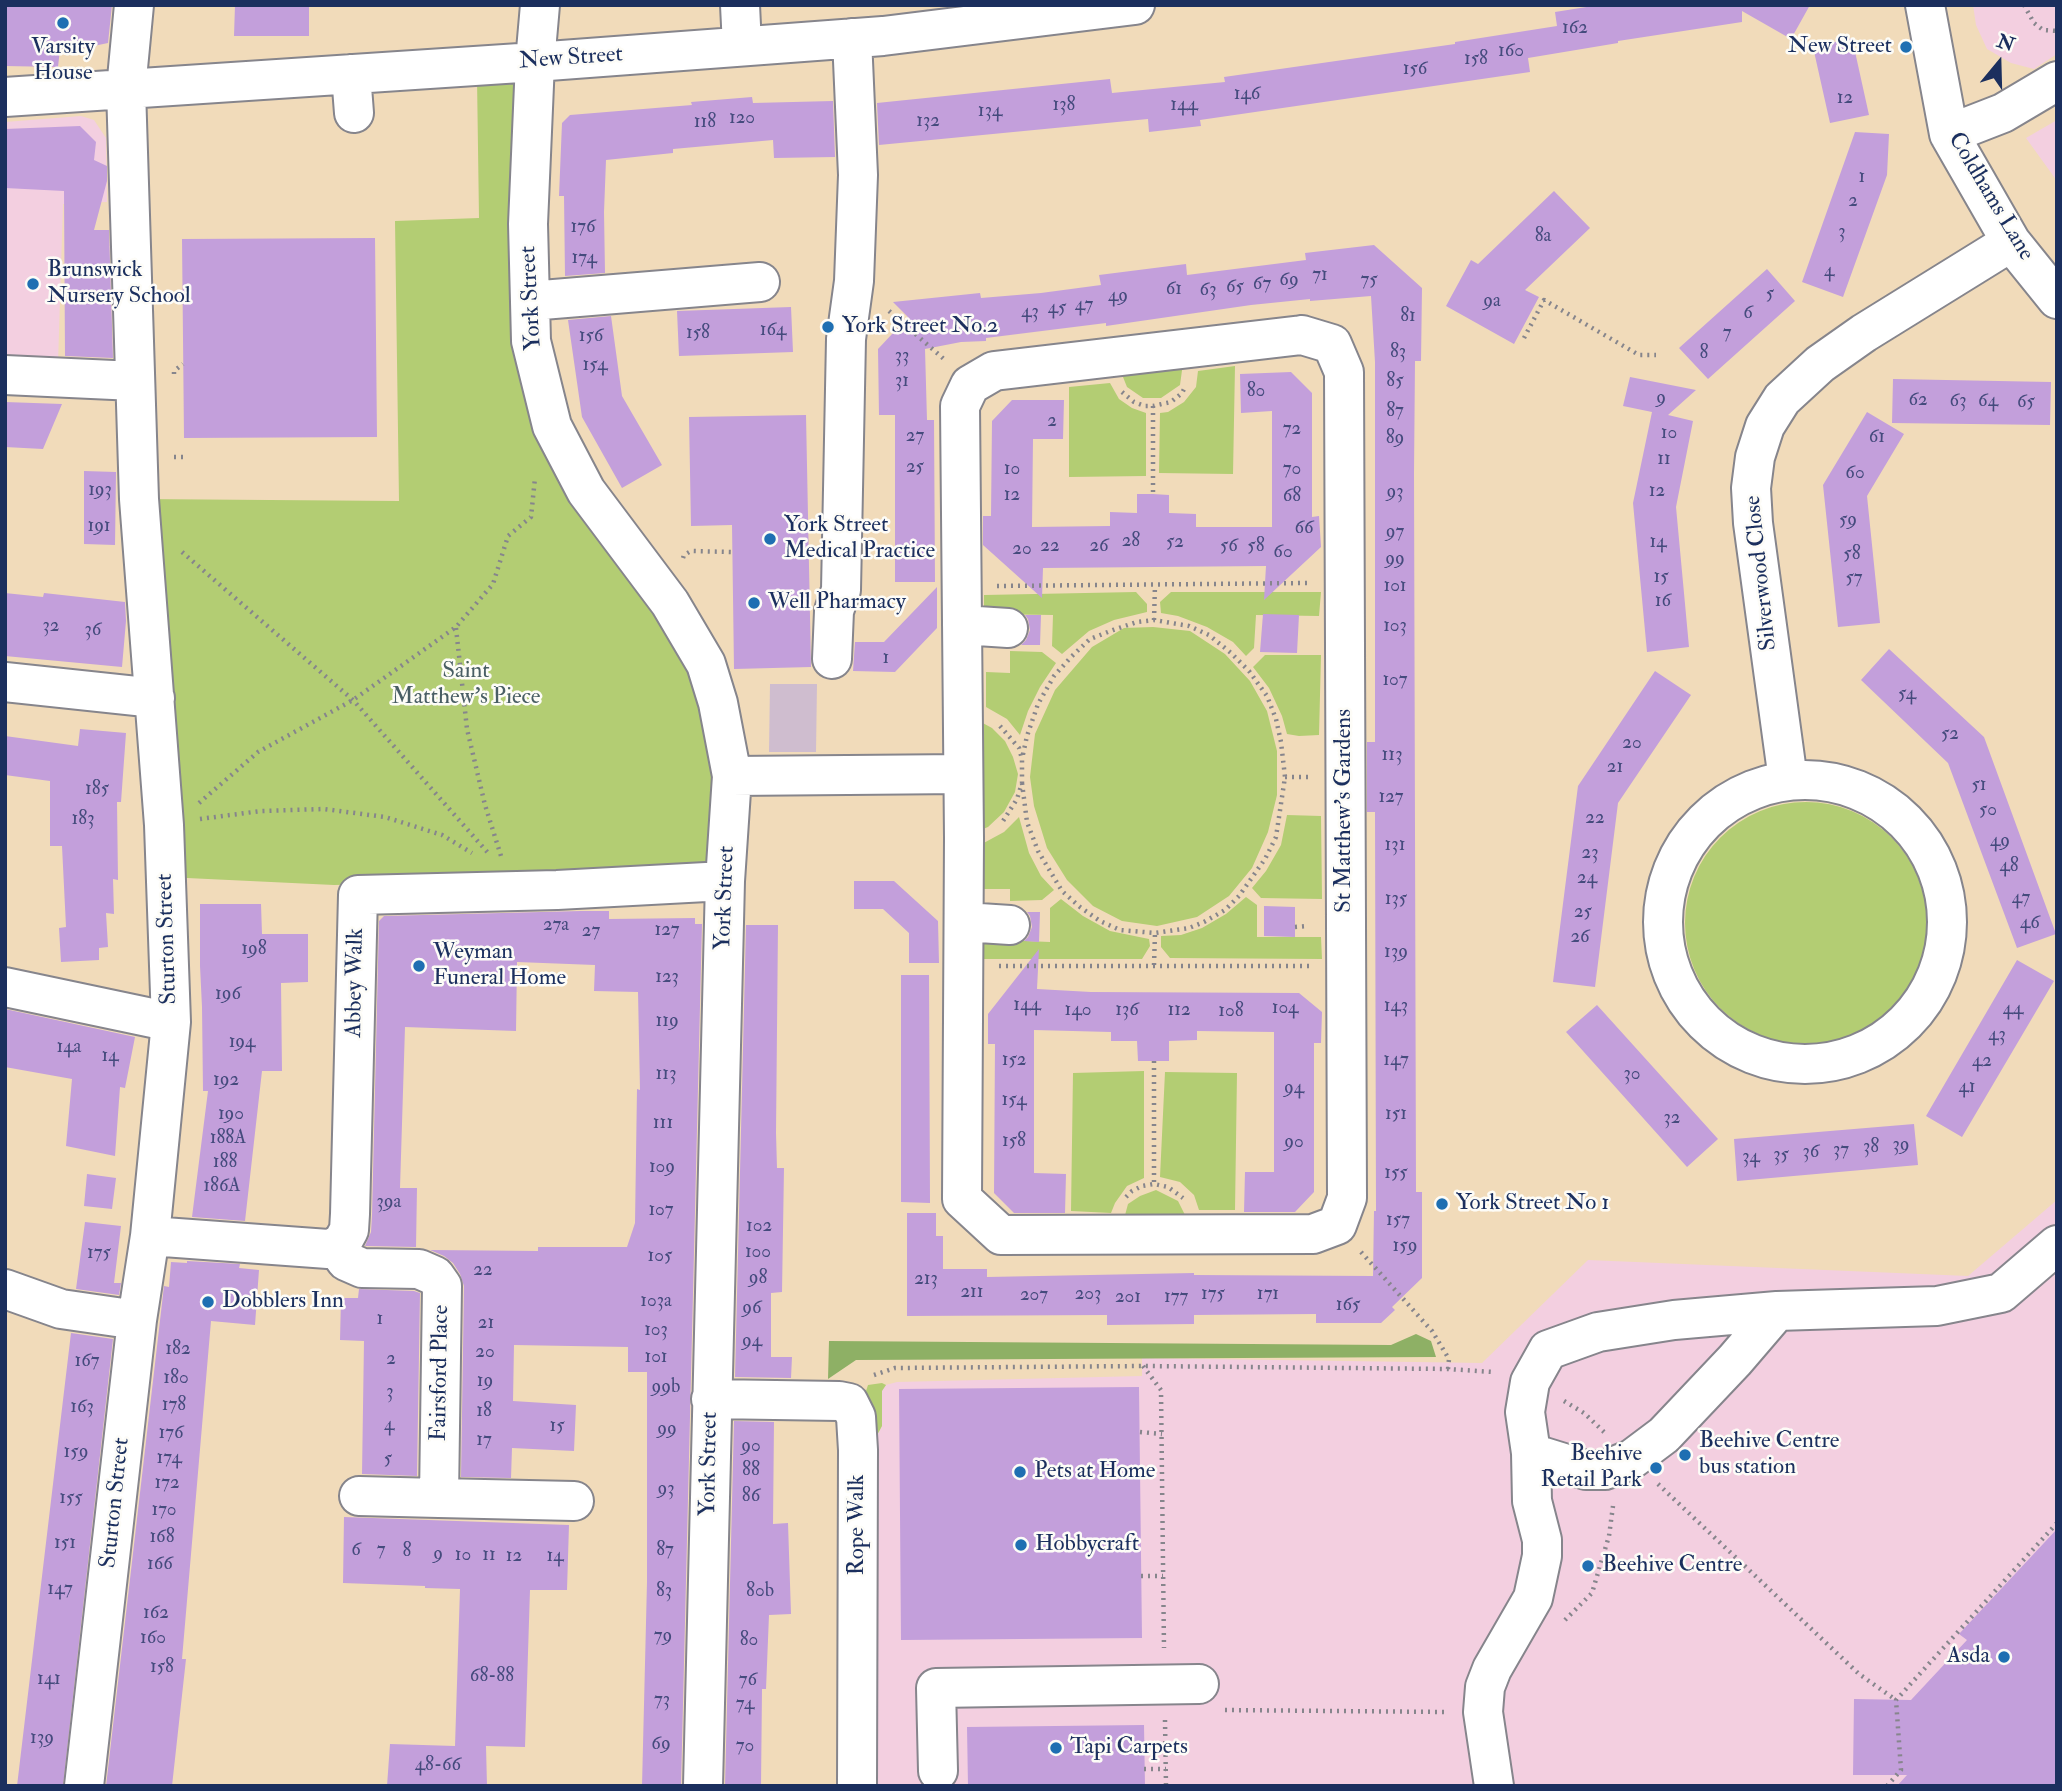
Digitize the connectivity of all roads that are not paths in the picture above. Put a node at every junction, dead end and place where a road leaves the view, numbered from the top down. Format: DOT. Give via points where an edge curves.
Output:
graph roads {
  1 [pos="134,5"];
  2 [pos="540,5"];
  3 [pos="740,5"];
  4 [pos="1135,5"];
  5 [pos="1925,5"];
  6 [pos="852,38"];
  7 [pos="742,46"];
  8 [pos="535,62"];
  9 [pos="351,74"];
  10 [pos="2057,81"];
  11 [pos="126,89"];
  12 [pos="5,96"];
  13 [pos="354,113"];
  14 [pos="1950,134"];
  15 [pos="2011,242"];
  16 [pos="760,282"];
  17 [pos="2057,299"];
  18 [pos="530,301"];
  19 [pos="5,375"];
  20 [pos="135,381"];
  21 [pos="962,625"];
  22 [pos="1008,628"];
  23 [pos="832,659"];
  24 [pos="5,682"];
  25 [pos="155,698"];
  26 [pos="963,774"];
  27 [pos="732,776"];
  28 [pos="1787,780"];
  29 [pos="725,881"];
  30 [pos="964,922"];
  31 [pos="1010,925"];
  32 [pos="5,987"];
  33 [pos="171,1022"];
  34 [pos="150,1236"];
  35 [pos="2057,1245"];
  36 [pos="336,1247"];
  37 [pos="5,1289"];
  38 [pos="1777,1311"];
  39 [pos="137,1320"];
  40 [pos="711,1399"];
  41 [pos="1531,1453"];
  42 [pos="359,1496"];
  43 [pos="439,1498"];
  44 [pos="575,1501"];
  45 [pos="1192,1693"];
  46 [pos="937,1771"];
  47 [pos="84,1786"];
  48 [pos="704,1786"];
  49 [pos="857,1786"];
  50 [pos="1494,1786"];
  1 -- 11 [label="street, Sturton Street"];
  2 -- 8 [label="street, York Street"];
  3 -- 7 [label="street"];
  4 -- 6 [label="street, New Street"];
  5 -- 14 [label="street, Coldhams Lane"];
  6 -- 7 [label="street, New Street"];
  6 -- 23 [label="street" via="858,174 854,281 846,339 841,590 834,611"];
  7 -- 8 [label="street, New Street"];
  8 -- 9 [label="street, New Street"];
  8 -- 18 [label="street, York Street" via="528,224"];
  9 -- 11 [label="street, New Street"];
  9 -- 13 [label="street"];
  10 -- 14 [label="street" via="2003,113"];
  11 -- 12 [label="street, New Street"];
  11 -- 20 [label="street, Sturton Street"];
  14 -- 15 [label="street, Coldhams Lane"];
  15 -- 17 [label="street, Coldhams Lane"];
  15 -- 28 [label="street, Silverwood Close" via="1820,364 1782,398 1765,426 1751,488 1753,523"];
  16 -- 18 [label="street"];
  18 -- 27 [label="street, York Street" via="531,341 552,426 586,491 661,592 706,664"];
  19 -- 20 [label="street"];
  20 -- 25 [label="street, Sturton Street" via="139,506"];
  21 -- 22 [label="street"];
  21 -- 26 [label="street"];
  21 -- 30 [label="street, St Matthew's Gardens" via="960,406 970,384 994,371 1302,335 1332,344 1344,372 1347,1198 1337,1225 1313,1234 1001,1235 962,1199"];
  24 -- 25 [label="street"];
  25 -- 33 [label="street, Sturton Street" via="171,824"];
  26 -- 27 [label="street"];
  26 -- 30 [label="street"];
  27 -- 29 [label="street, York Street"];
  28 -- 28 [label="street" via="1836,782 1880,800 1917,832 1940,874 1945,898 1949,921 1941,969 1918,1011 1882,1044 1838,1062 1792,1065 1747,1053 1708,1027 1680,991 1664,948 1664,901 1684,848 1705,820 1743,793"];
  29 -- 36 [label="street, Abbey Walk" via="557,890 511,882 358,895 350,1214 349,1230"];
  29 -- 40 [label="street, York Street"];
  30 -- 31 [label="street"];
  32 -- 33 [label="street"];
  33 -- 34 [label="street, Sturton Street"];
  34 -- 36 [label="street"];
  34 -- 39 [label="street, Sturton Street"];
  35 -- 38 [label="street" via="2001,1293 1937,1306"];
  36 -- 43 [label="street, Fairsford Place" via="346,1261 362,1268 419,1269 435,1276 442,1286"];
  37 -- 39 [label="street" via="61,1310"];
  38 -- 41 [label="street" via="1664,1435 1632,1458 1586,1471"];
  38 -- 41 [label="street" via="1598,1332 1548,1350 1516,1375"];
  39 -- 47 [label="street, Sturton Street"];
  40 -- 48 [label="street, York Street"];
  40 -- 49 [label="street, Rope Walk" via="839,1401 849,1403 856,1417"];
  41 -- 50 [label="street" via="1532,1501 1542,1556 1533,1598 1485,1687 1483,1712"];
  42 -- 43 [label="street"];
  43 -- 44 [label="street"];
  45 -- 46 [label="street" via="936,1688"];
}
